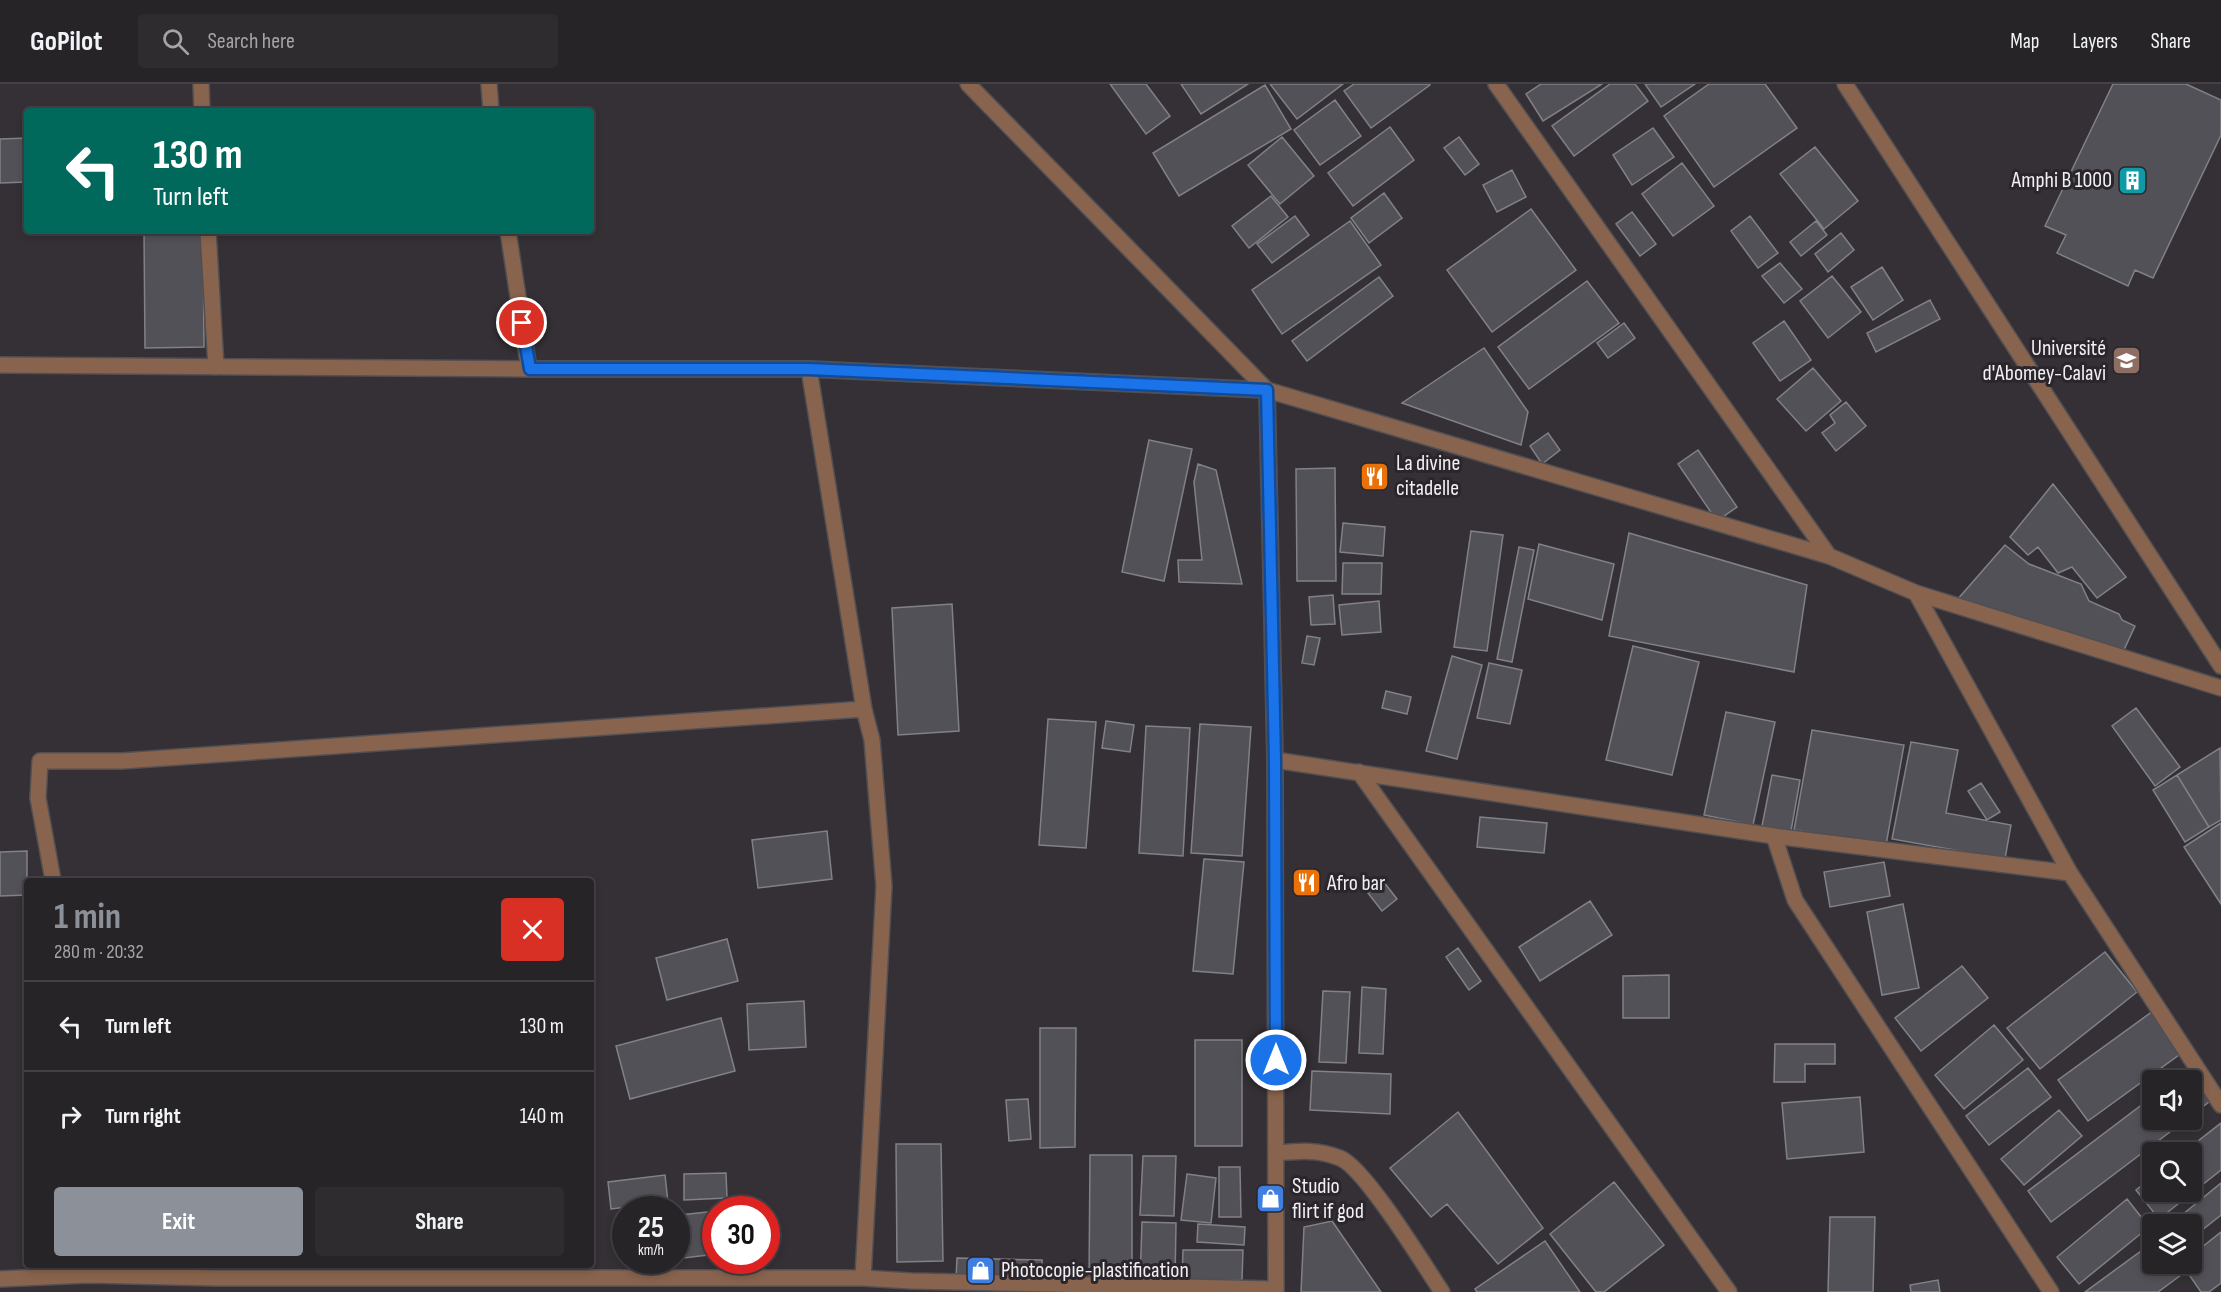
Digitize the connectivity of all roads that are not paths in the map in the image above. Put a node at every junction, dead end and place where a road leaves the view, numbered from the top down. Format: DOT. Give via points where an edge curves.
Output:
graph roads {
  1 [pos="201,84"];
  2 [pos="489,84"];
  3 [pos="968,84"];
  4 [pos="1496,84"];
  5 [pos="1845,84"];
  6 [pos="202,108"];
  7 [pos="491,108"];
  8 [pos="208,234"];
  9 [pos="508,234"];
  10 [pos="0,365"];
  11 [pos="216,367"];
  12 [pos="530,369"];
  13 [pos="809,369"];
  14 [pos="1267,390"];
  15 [pos="1829,556"];
  16 [pos="1916,593"];
  17 [pos="2221,666"];
  18 [pos="2221,688"];
  19 [pos="864,709"];
  20 [pos="1275,760"];
  21 [pos="1359,772"];
  22 [pos="1774,836"];
  23 [pos="2070,873"];
  24 [pos="53,878"];
  25 [pos="2221,1105"];
  26 [pos="1276,1153"];
  27 [pos="89,1270"];
  28 [pos="863,1278"];
  29 [pos="0,1279"];
  30 [pos="217,1285"];
  31 [pos="1276,1290"];
  32 [pos="1442,1292"];
  33 [pos="1729,1292"];
  34 [pos="2051,1292"];
  1 -- 6 [label="street"];
  2 -- 7 [label="street"];
  3 -- 14 [label="street"];
  4 -- 15 [label="street"];
  5 -- 17 [label="street"];
  8 -- 11 [label="street"];
  9 -- 12 [label="street"];
  10 -- 11 [label="street"];
  11 -- 12 [label="street"];
  12 -- 13 [label="street"];
  13 -- 14 [label="street"];
  13 -- 19 [label="street"];
  14 -- 15 [label="street"];
  14 -- 20 [label="street"];
  15 -- 16 [label="street"];
  16 -- 18 [label="street"];
  16 -- 23 [label="street"];
  19 -- 24 [label="street" via="122,761 40,760 38,798"];
  19 -- 28 [label="street" via="872,740 884,886"];
  20 -- 21 [label="street"];
  20 -- 26 [label="street"];
  21 -- 22 [label="street"];
  21 -- 33 [label="street"];
  22 -- 23 [label="street"];
  22 -- 34 [label="street" via="1795,900"];
  23 -- 25 [label="street"];
  26 -- 31 [label="street"];
  26 -- 32 [label="street" via="1315,1150 1342,1158 1367,1182"];
  27 -- 29 [label="street"];
  27 -- 30 [label="street"];
  28 -- 30 [label="street"];
  28 -- 31 [label="street"];
}
